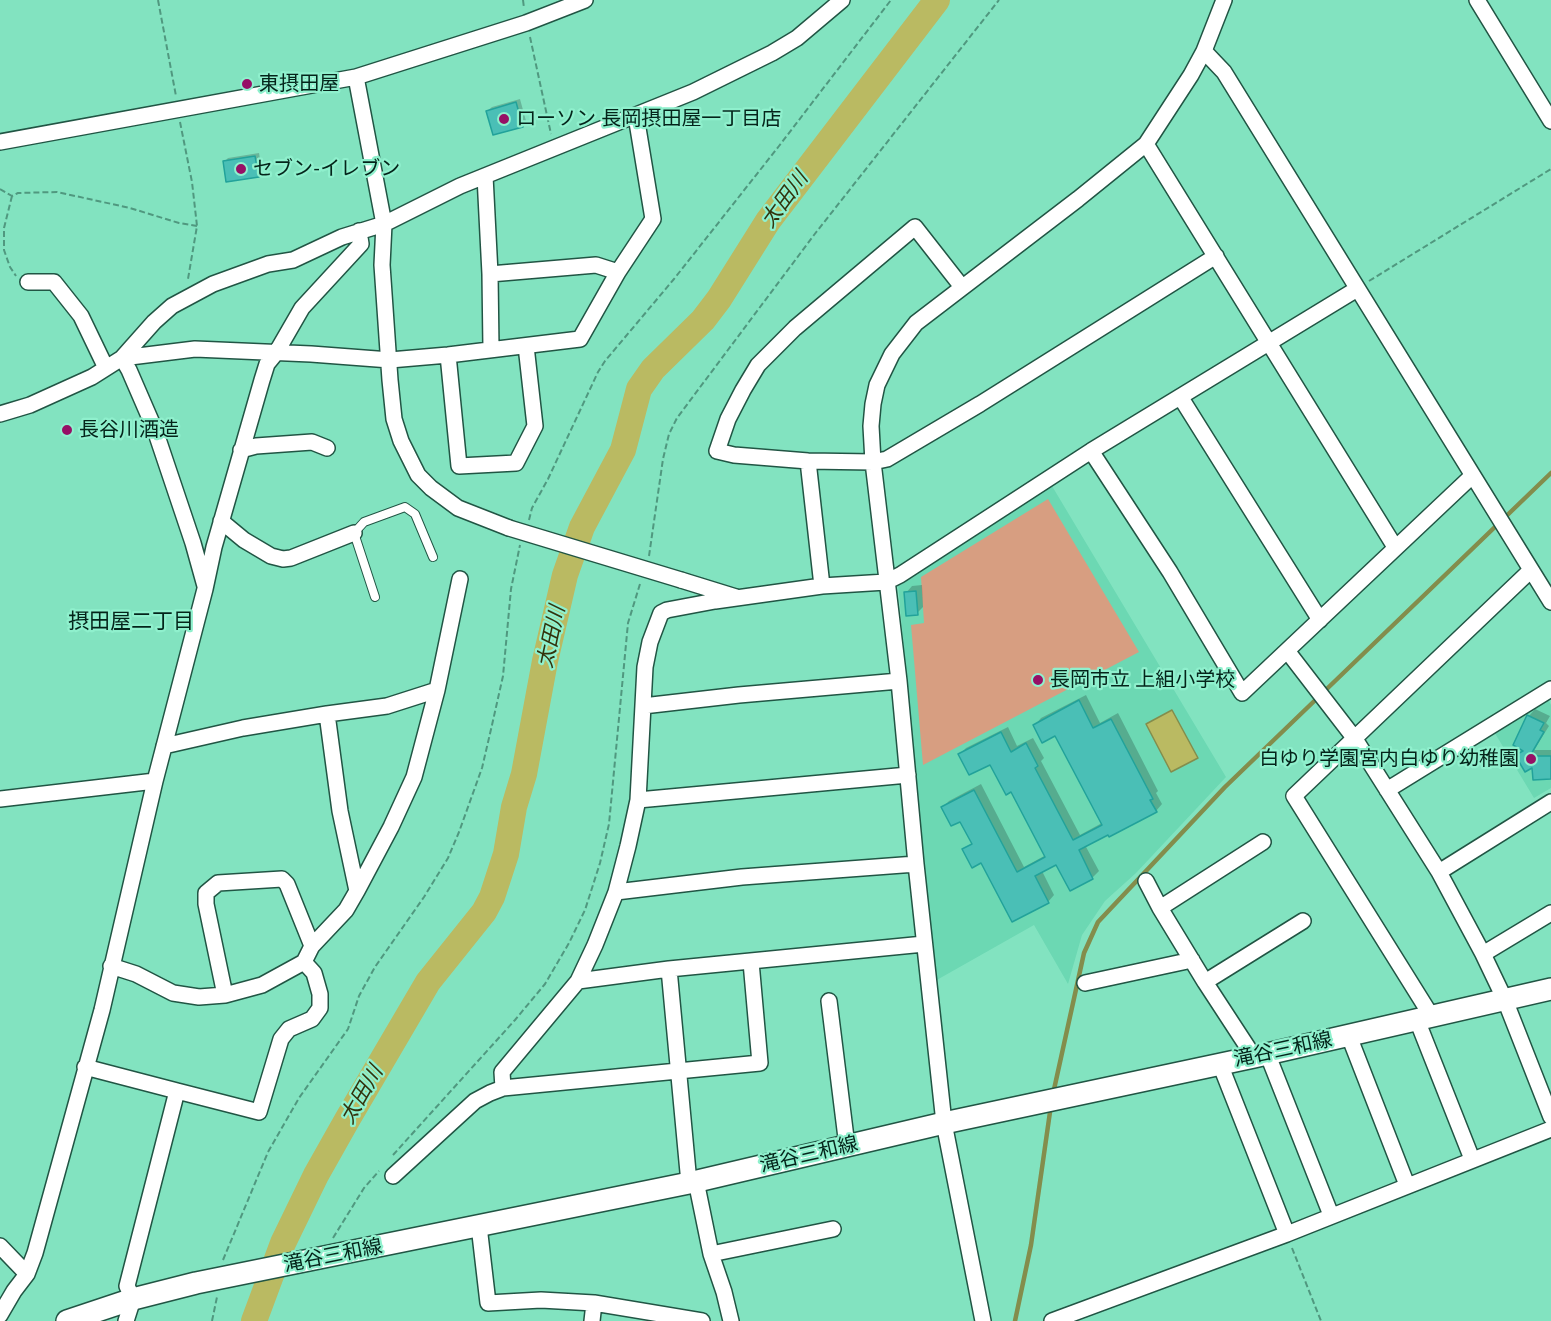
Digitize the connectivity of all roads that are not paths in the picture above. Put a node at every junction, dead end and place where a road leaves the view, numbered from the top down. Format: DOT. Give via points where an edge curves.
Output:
graph roads {
  1 [pos="585,0"];
  2 [pos="842,0"];
  3 [pos="1224,0"];
  4 [pos="1477,0"];
  5 [pos="1204,51"];
  6 [pos="356,77"];
  7 [pos="636,116"];
  8 [pos="1551,121"];
  9 [pos="0,142"];
  10 [pos="1146,144"];
  11 [pos="485,176"];
  12 [pos="384,224"];
  13 [pos="359,231"];
  14 [pos="1216,256"];
  15 [pos="618,272"];
  16 [pos="490,274"];
  17 [pos="28,282"];
  18 [pos="962,287"];
  19 [pos="1357,289"];
  20 [pos="1269,343"];
  21 [pos="526,346"];
  22 [pos="491,350"];
  23 [pos="276,353"];
  24 [pos="448,355"];
  25 [pos="122,358"];
  26 [pos="390,360"];
  27 [pos="106,368"];
  28 [pos="1181,398"];
  29 [pos="0,414"];
  30 [pos="327,448"];
  31 [pos="241,450"];
  32 [pos="1091,451"];
  33 [pos="808,461"];
  34 [pos="873,462"];
  35 [pos="1472,476"];
  36 [pos="222,520"];
  37 [pos="354,533"];
  38 [pos="1395,547"];
  39 [pos="432,557"];
  40 [pos="1532,570"];
  41 [pos="460,579"];
  42 [pos="886,582"];
  43 [pos="822,586"];
  44 [pos="205,589"];
  45 [pos="375,597"];
  46 [pos="742,598"];
  47 [pos="1551,602"];
  48 [pos="1320,620"];
  49 [pos="1288,652"];
  50 [pos="900,681"];
  51 [pos="1551,688"];
  52 [pos="437,690"];
  53 [pos="644,706"];
  54 [pos="327,714"];
  55 [pos="1355,739"];
  56 [pos="164,746"];
  57 [pos="908,775"];
  58 [pos="155,781"];
  59 [pos="1387,790"];
  60 [pos="0,799"];
  61 [pos="638,800"];
  62 [pos="1551,802"];
  63 [pos="1263,842"];
  64 [pos="916,864"];
  65 [pos="1439,872"];
  66 [pos="1146,881"];
  67 [pos="357,891"];
  68 [pos="616,892"];
  69 [pos="1160,908"];
  70 [pos="1551,913"];
  71 [pos="1303,921"];
  72 [pos="924,945"];
  73 [pos="312,946"];
  74 [pos="1484,954"];
  75 [pos="1192,960"];
  76 [pos="304,962"];
  77 [pos="751,962"];
  78 [pos="111,966"];
  79 [pos="669,969"];
  80 [pos="578,981"];
  81 [pos="1205,982"];
  82 [pos="1085,983"];
  83 [pos="1551,989"];
  84 [pos="225,995"];
  85 [pos="1505,1000"];
  86 [pos="829,1001"];
  87 [pos="1424,1018"];
  88 [pos="1349,1036"];
  89 [pos="1260,1055"];
  90 [pos="1220,1064"];
  91 [pos="85,1067"];
  92 [pos="680,1072"];
  93 [pos="503,1088"];
  94 [pos="177,1091"];
  95 [pos="1551,1117"];
  96 [pos="944,1123"];
  97 [pos="1551,1129"];
  98 [pos="847,1146"];
  99 [pos="1472,1159"];
  100 [pos="388,1171"];
  101 [pos="693,1182"];
  102 [pos="1407,1185"];
  103 [pos="1331,1215"];
  104 [pos="479,1226"];
  105 [pos="833,1229"];
  106 [pos="1287,1234"];
  107 [pos="0,1246"];
  108 [pos="711,1254"];
  109 [pos="27,1274"];
  110 [pos="133,1299"];
  111 [pos="594,1303"];
  112 [pos="0,1315"];
  113 [pos="67,1321"];
  114 [pos="126,1321"];
  115 [pos="592,1321"];
  116 [pos="702,1321"];
  117 [pos="731,1321"];
  118 [pos="983,1321"];
  119 [pos="1052,1321"];
  1 -- 6 [label="street"];
  2 -- 7 [label="street" via="772,53"];
  3 -- 5 [label="street"];
  4 -- 8 [label="street"];
  5 -- 10 [label="street"];
  5 -- 19 [label="street" via="1224,72"];
  6 -- 9 [label="street"];
  6 -- 12 [label="street"];
  7 -- 11 [label="street"];
  7 -- 15 [label="street" via="652,219"];
  10 -- 14 [label="street"];
  10 -- 18 [label="street"];
  11 -- 12 [label="street"];
  11 -- 16 [label="street"];
  12 -- 13 [label="street"];
  12 -- 26 [label="street" via="382,265"];
  13 -- 23 [label="street" via="361,244 302,308"];
  13 -- 25 [label="street" via="293,260 268,264 187,297 164,313"];
  14 -- 20 [label="street"];
  14 -- 34 [label="street" via="980,404 887,459"];
  15 -- 16 [label="street" via="596,265"];
  15 -- 21 [label="street" via="580,339"];
  16 -- 22 [label="street"];
  17 -- 27 [label="street" via="54,282 81,316"];
  18 -- 33 [label="street" via="915,227 795,328 758,365 733,409 717,450"];
  18 -- 34 [label="street" via="916,323 892,354 877,385 873,404"];
  19 -- 20 [label="street"];
  19 -- 35 [label="street"];
  20 -- 28 [label="street"];
  20 -- 38 [label="street"];
  21 -- 22 [label="street"];
  21 -- 24 [label="street" via="535,426 516,463 459,466"];
  22 -- 24 [label="street"];
  23 -- 25 [label="street" via="195,349"];
  23 -- 26 [label="street"];
  23 -- 31 [label="street" via="267,364"];
  24 -- 26 [label="street"];
  25 -- 27 [label="street"];
  25 -- 44 [label="street" via="155,430"];
  26 -- 46 [label="street, bridge" via="394,419 401,441 418,475 458,508 509,528"];
  27 -- 29 [label="street" via="30,405"];
  28 -- 32 [label="street"];
  28 -- 48 [label="street"];
  30 -- 31 [label="street" via="312,442"];
  31 -- 36 [label="street"];
  32 -- 42 [label="street"];
  32 -- 49 [label="street" via="1242,693"];
  33 -- 34 [label="street"];
  33 -- 43 [label="street"];
  34 -- 42 [label="street"];
  35 -- 38 [label="street"];
  35 -- 40 [label="street"];
  36 -- 37 [label="street" via="244,540 283,559"];
  36 -- 44 [label="street"];
  37 -- 39 [label="lane" via="364,522 405,507 415,514"];
  37 -- 45 [label="lane"];
  38 -- 48 [label="street"];
  40 -- 47 [label="street"];
  40 -- 55 [label="street"];
  41 -- 52 [label="street"];
  42 -- 43 [label="street"];
  42 -- 50 [label="street"];
  43 -- 46 [label="street"];
  44 -- 56 [label="street"];
  46 -- 53 [label="street" via="661,613 645,667"];
  48 -- 49 [label="street"];
  49 -- 55 [label="street"];
  50 -- 53 [label="street"];
  50 -- 57 [label="street"];
  51 -- 59 [label="street"];
  52 -- 54 [label="street" via="387,706"];
  52 -- 67 [label="street" via="414,777"];
  53 -- 61 [label="street"];
  54 -- 56 [label="street"];
  54 -- 67 [label="street" via="340,811"];
  55 -- 59 [label="street"];
  55 -- 87 [label="street" via="1294,796 1406,973"];
  56 -- 58 [label="street"];
  57 -- 61 [label="street"];
  57 -- 64 [label="street"];
  58 -- 60 [label="street"];
  58 -- 78 [label="street"];
  59 -- 65 [label="street"];
  61 -- 68 [label="street"];
  62 -- 65 [label="street"];
  63 -- 69 [label="street"];
  64 -- 68 [label="street" via="742,877"];
  64 -- 72 [label="street"];
  65 -- 74 [label="street"];
  66 -- 69 [label="street"];
  67 -- 73 [label="street" via="346,910"];
  68 -- 80 [label="street"];
  69 -- 75 [label="street"];
  70 -- 74 [label="street"];
  71 -- 81 [label="street"];
  72 -- 77 [label="street"];
  72 -- 96 [label="street"];
  73 -- 76 [label="street"];
  73 -- 84 [label="street" via="282,879 218,883 206,893 206,904"];
  74 -- 85 [label="street"];
  75 -- 81 [label="street"];
  75 -- 82 [label="street"];
  76 -- 84 [label="street" via="262,985"];
  76 -- 94 [label="street" via="314,973 320,1008 312,1019 289,1029 281,1039 259,1112"];
  77 -- 79 [label="street"];
  77 -- 92 [label="street" via="760,1063"];
  78 -- 84 [label="street" via="172,993"];
  78 -- 91 [label="street"];
  79 -- 80 [label="street"];
  79 -- 92 [label="street"];
  80 -- 93 [label="street" via="502,1072"];
  81 -- 89 [label="street"];
  83 -- 85 [label="main road, 滝谷三和線"];
  85 -- 87 [label="main road, 滝谷三和線"];
  85 -- 95 [label="street"];
  86 -- 98 [label="street"];
  87 -- 88 [label="main road, 滝谷三和線"];
  87 -- 99 [label="street"];
  88 -- 89 [label="main road, 滝谷三和線"];
  88 -- 102 [label="street"];
  89 -- 90 [label="main road, 滝谷三和線"];
  89 -- 103 [label="street"];
  90 -- 96 [label="main road, 滝谷三和線"];
  90 -- 106 [label="street"];
  91 -- 94 [label="street"];
  91 -- 109 [label="street" via="36,1253"];
  92 -- 93 [label="street"];
  92 -- 101 [label="street"];
  93 -- 100 [label="street" via="475,1101"];
  94 -- 110 [label="street" via="127,1286"];
  96 -- 98 [label="main road, 滝谷三和線"];
  96 -- 118 [label="street"];
  97 -- 99 [label="street"];
  98 -- 101 [label="main road, 滝谷三和線"];
  99 -- 102 [label="street"];
  101 -- 104 [label="main road, 滝谷三和線"];
  101 -- 108 [label="street"];
  102 -- 103 [label="street"];
  103 -- 106 [label="street"];
  104 -- 110 [label="main road, 滝谷三和線" via="326,1251 220,1274"];
  104 -- 111 [label="street" via="488,1303"];
  105 -- 108 [label="street"];
  106 -- 119 [label="street"];
  107 -- 109 [label="street"];
  108 -- 117 [label="street"];
  109 -- 112 [label="street"];
  110 -- 113 [label="main road, 滝谷三和線"];
  110 -- 114 [label="street"];
  111 -- 115 [label="street"];
  111 -- 116 [label="street"];
}
